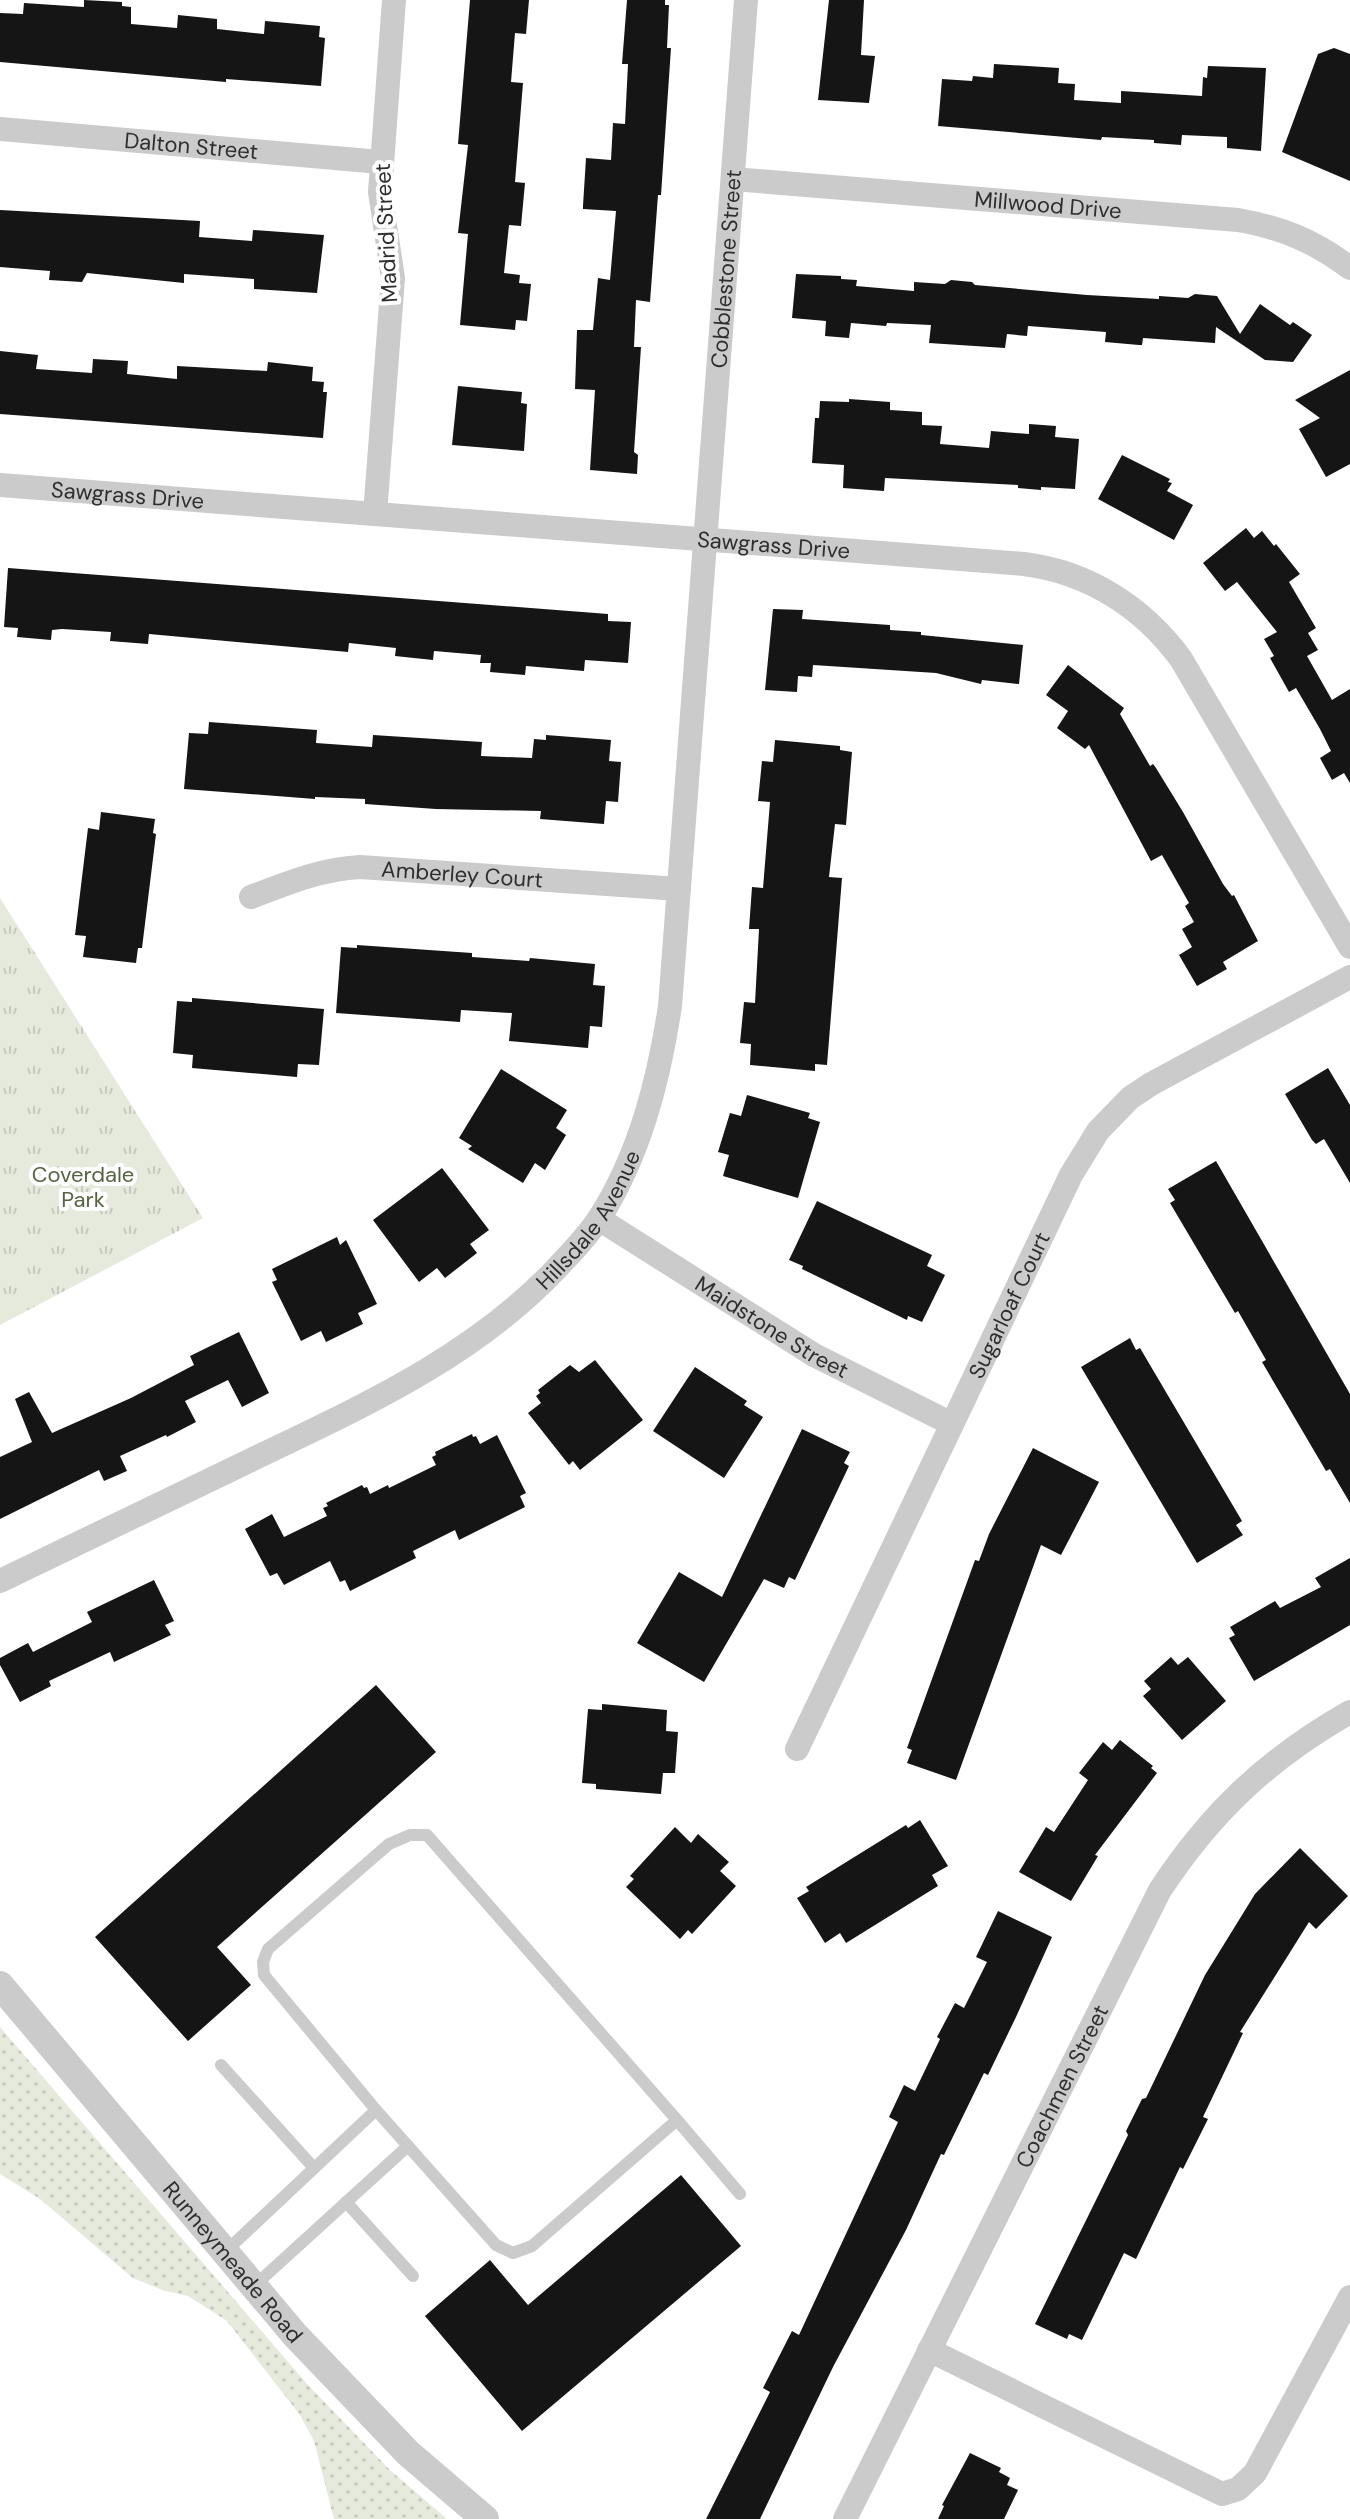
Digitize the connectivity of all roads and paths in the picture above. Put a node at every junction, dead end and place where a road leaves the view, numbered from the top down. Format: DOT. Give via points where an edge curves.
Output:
graph roads {
  1 [pos="394,0"];
  2 [pos="746,0"];
  3 [pos="0,129"];
  4 [pos="381,162"];
  5 [pos="733,179"];
  6 [pos="1350,268"];
  7 [pos="0,485"];
  8 [pos="375,514"];
  9 [pos="705,539"];
  10 [pos="679,889"];
  11 [pos="251,897"];
  12 [pos="1350,947"];
  13 [pos="1350,977"];
  14 [pos="599,1219"];
  15 [pos="952,1424"];
  16 [pos="0,1581"];
  17 [pos="1350,1712"];
  18 [pos="797,1749"];
  19 [pos="0,1985"];
  20 [pos="221,2065"];
  21 [pos="376,2110"];
  22 [pos="677,2120"];
  23 [pos="408,2146"];
  24 [pos="314,2168"];
  25 [pos="740,2194"];
  26 [pos="346,2202"];
  27 [pos="225,2252"];
  28 [pos="413,2276"];
  29 [pos="254,2286"];
  30 [pos="1350,2297"];
  31 [pos="929,2350"];
  32 [pos="485,2519"];
  33 [pos="845,2519"];
  1 -- 4 [label="street, Madrid Street"];
  2 -- 5 [label="street, Cobblestone Street"];
  3 -- 4 [label="street, Dalton Street"];
  4 -- 8 [label="street, Madrid Street" via="381,212 393,278"];
  5 -- 6 [label="street, Millwood Drive" via="1238,220 1283,230"];
  5 -- 9 [label="street, Cobblestone Street"];
  7 -- 8 [label="street, Sawgrass Drive"];
  8 -- 9 [label="street, Sawgrass Drive"];
  9 -- 10 [label="street, Hillsdale Avenue"];
  9 -- 12 [label="street, Sawgrass Drive" via="1024,564 1098,585 1153,626 1194,676"];
  10 -- 11 [label="street, Amberley Court" via="360,867 313,874"];
  10 -- 14 [label="street, Hillsdale Avenue" via="664,1046 645,1120"];
  13 -- 15 [label="street, Sugarloaf Court" via="1151,1084 1113,1113 1071,1175"];
  14 -- 15 [label="street, Maidstone Street" via="814,1355"];
  14 -- 16 [label="street, Hillsdale Avenue" via="516,1309 440,1365"];
  15 -- 18 [label="street, Sugarloaf Court"];
  17 -- 31 [label="street, Coachmen Street" via="1289,1749 1238,1792 1167,1878"];
  19 -- 27 [label="street, Runneymeade Road"];
  20 -- 24 [label="lane"];
  21 -- 22 [label="lane" via="264,1975 263,1962 268,1949 389,1844 427,1835"];
  21 -- 23 [label="lane"];
  21 -- 24 [label="lane"];
  22 -- 23 [label="lane" via="532,2246 513,2253 496,2245"];
  22 -- 25 [label="lane"];
  23 -- 26 [label="lane"];
  24 -- 27 [label="lane"];
  26 -- 28 [label="lane"];
  26 -- 29 [label="lane"];
  27 -- 29 [label="street, Runneymeade Road"];
  29 -- 32 [label="street, Runneymeade Road" via="408,2453"];
  30 -- 31 [label="street" via="1255,2473 1238,2489 1222,2494"];
  31 -- 33 [label="street, Coachmen Street"];
}
